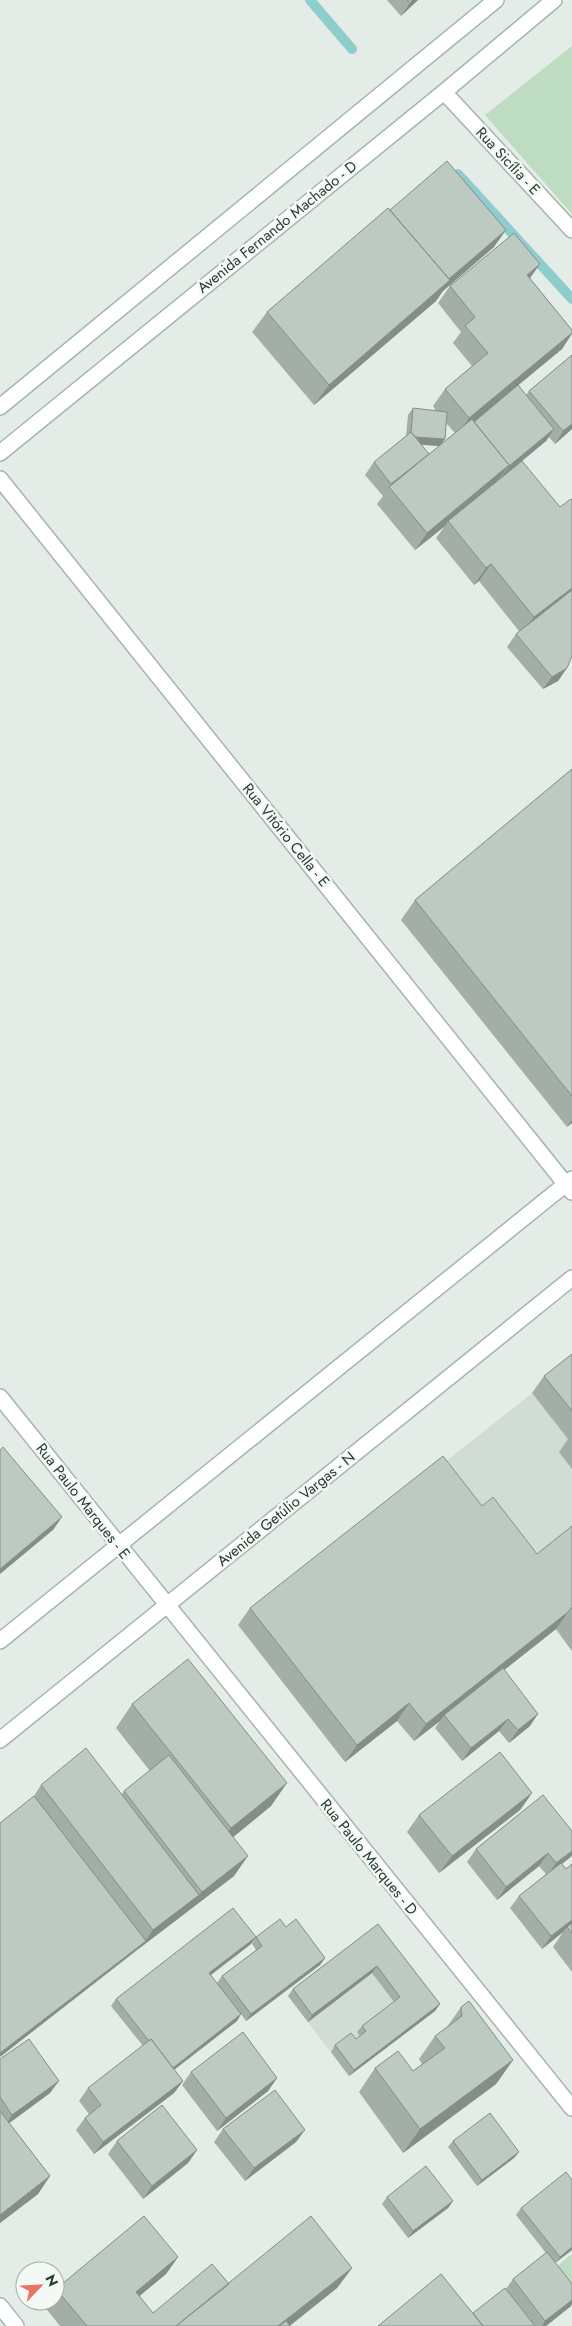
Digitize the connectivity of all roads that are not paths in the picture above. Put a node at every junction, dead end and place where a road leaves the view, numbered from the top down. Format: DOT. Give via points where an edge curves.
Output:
graph roads {
  1 [pos="496,0"];
  2 [pos="554,0"];
  3 [pos="444,92"];
  4 [pos="572,230"];
  5 [pos="0,407"];
  6 [pos="0,453"];
  7 [pos="0,479"];
  8 [pos="570,1185"];
  9 [pos="572,1278"];
  10 [pos="0,1397"];
  11 [pos="118,1545"];
  12 [pos="166,1606"];
  13 [pos="0,1641"];
  14 [pos="0,1740"];
  15 [pos="572,2108"];
  16 [pos="0,2306"];
  17 [pos="16,2326"];
  1 -- 5 [label="street"];
  2 -- 3 [label="street, Avenida Fernando Machado - D"];
  3 -- 4 [label="street, Rua Sicília - E"];
  3 -- 6 [label="street, Avenida Fernando Machado - D"];
  7 -- 8 [label="street, Rua Vitório Cella - E"];
  8 -- 11 [label="street"];
  9 -- 12 [label="street, Avenida Getúlio Vargas - N"];
  10 -- 11 [label="street, Rua Paulo Marques - E"];
  11 -- 12 [label="street, Rua Paulo Marques - E"];
  11 -- 13 [label="street"];
  12 -- 14 [label="street, Avenida Getúlio Vargas - N"];
  12 -- 15 [label="street, Rua Paulo Marques - D"];
  16 -- 17 [label="street"];
}
